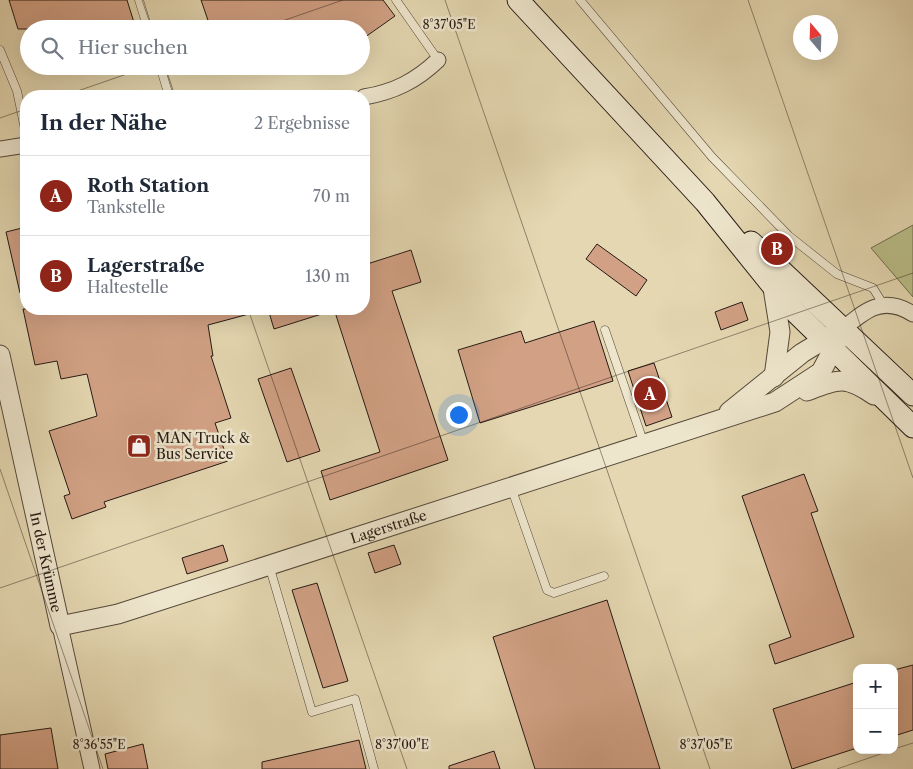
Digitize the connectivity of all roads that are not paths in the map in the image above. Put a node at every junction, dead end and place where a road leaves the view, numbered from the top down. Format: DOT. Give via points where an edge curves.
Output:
graph roads {
  1 [pos="138,0"];
  2 [pos="396,0"];
  3 [pos="518,0"];
  4 [pos="580,0"];
  5 [pos="145,20"];
  6 [pos="0,50"];
  7 [pos="438,60"];
  8 [pos="163,75"];
  9 [pos="167,90"];
  10 [pos="370,95"];
  11 [pos="20,105"];
  12 [pos="20,146"];
  13 [pos="0,149"];
  14 [pos="705,202"];
  15 [pos="773,288"];
  16 [pos="883,304"];
  17 [pos="913,314"];
  18 [pos="605,330"];
  19 [pos="842,330"];
  20 [pos="829,345"];
  21 [pos="0,355"];
  22 [pos="774,377"];
  23 [pos="913,395"];
  24 [pos="775,402"];
  25 [pos="896,412"];
  26 [pos="716,421"];
  27 [pos="913,427"];
  28 [pos="644,444"];
  29 [pos="511,487"];
  30 [pos="269,565"];
  31 [pos="604,576"];
  32 [pos="60,626"];
  33 [pos="92,769"];
  34 [pos="374,769"];
  1 -- 5 [label="lane"];
  2 -- 7 [label="lane"];
  3 -- 14 [label="main road"];
  4 -- 16 [label="lane" via="712,157 789,236 836,274 873,288"];
  6 -- 11 [label="lane"];
  7 -- 10 [label="street" via="408,84"];
  8 -- 9 [label="lane"];
  12 -- 13 [label="street"];
  14 -- 15 [label="main road"];
  14 -- 19 [label="main road"];
  15 -- 20 [label="main road"];
  15 -- 22 [label="street" via="780,332"];
  16 -- 17 [label="street"];
  16 -- 19 [label="street" via="863,313"];
  18 -- 28 [label="lane"];
  19 -- 20 [label="street, Lagerstraße"];
  19 -- 23 [label="main road"];
  20 -- 22 [label="street, Lagerstraße" via="802,353"];
  20 -- 24 [label="street, Lagerstraße" via="821,372"];
  20 -- 25 [label="main road"];
  21 -- 32 [label="street, In der Krümme"];
  22 -- 26 [label="street, Lagerstraße"];
  24 -- 25 [label="street" via="836,380 864,388"];
  24 -- 26 [label="street, Lagerstraße"];
  25 -- 27 [label="main road"];
  26 -- 28 [label="street, Lagerstraße"];
  28 -- 29 [label="street, Lagerstraße"];
  29 -- 30 [label="street, Lagerstraße"];
  29 -- 31 [label="lane" via="547,590 554,593"];
  30 -- 32 [label="street, Lagerstraße" via="118,614"];
  30 -- 34 [label="lane" via="312,712 355,699"];
  32 -- 33 [label="street, In der Krümme"];
}
